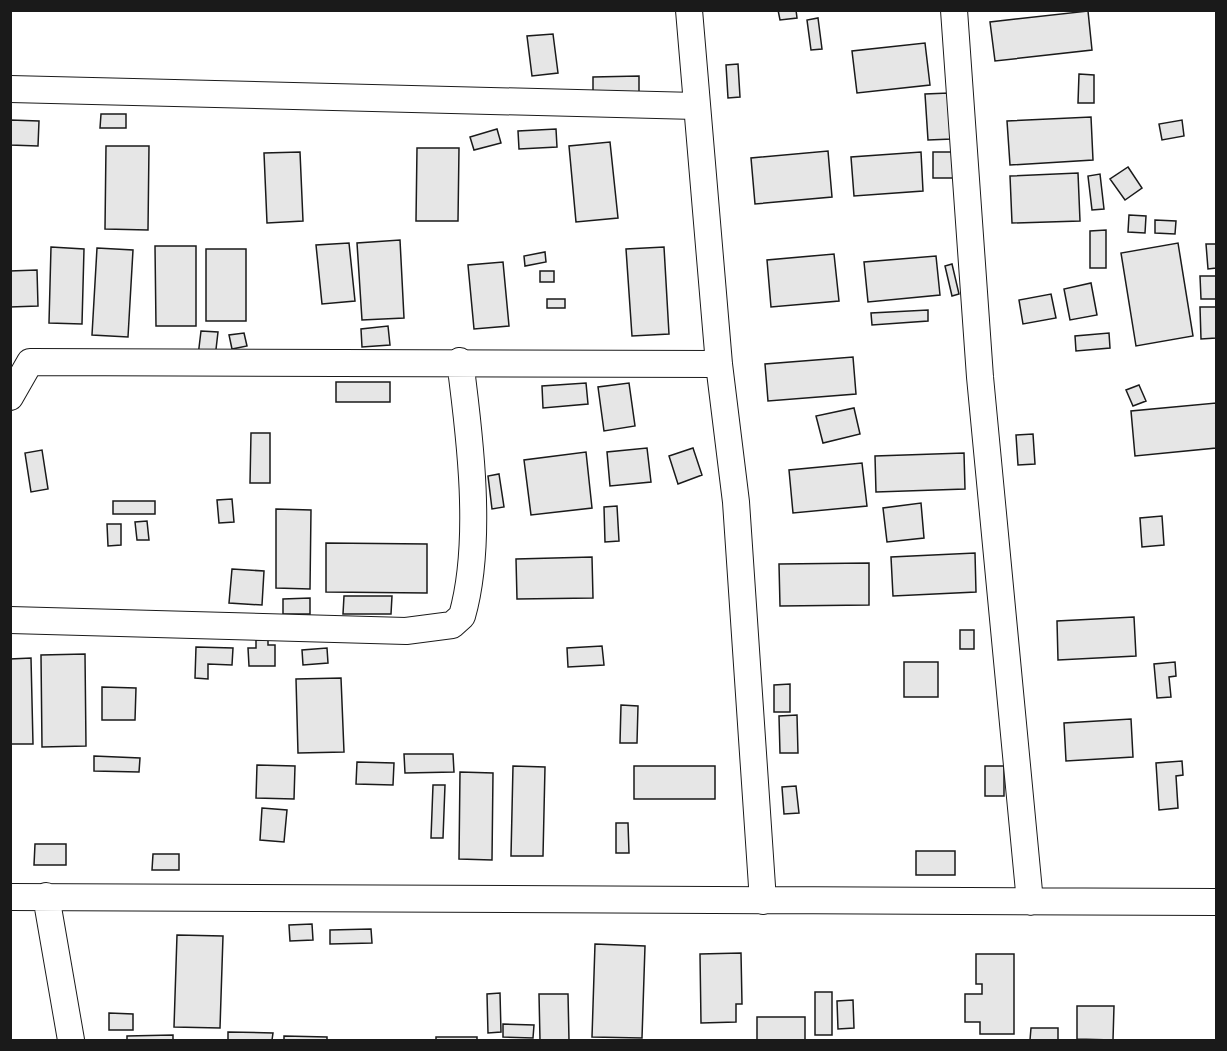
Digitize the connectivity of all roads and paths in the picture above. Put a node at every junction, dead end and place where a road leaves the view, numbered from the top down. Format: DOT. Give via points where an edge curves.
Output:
graph roads {
  1 [pos="689,10"];
  2 [pos="954,10"];
  3 [pos="10,89"];
  4 [pos="696,106"];
  5 [pos="460,361"];
  6 [pos="719,364"];
  7 [pos="10,397"];
  8 [pos="10,620"];
  9 [pos="46,896"];
  10 [pos="10,897"];
  11 [pos="763,900"];
  12 [pos="1030,902"];
  13 [pos="1216,902"];
  14 [pos="71,1041"];
  1 -- 4 [label="street"];
  2 -- 12 [label="street" via="980,377"];
  3 -- 4 [label="street"];
  4 -- 6 [label="street"];
  5 -- 6 [label="street"];
  5 -- 7 [label="street" via="30,362"];
  5 -- 8 [label="street" via="471,442 471,560 462,616 452,625 406,631"];
  6 -- 11 [label="street" via="736,502"];
  9 -- 10 [label="street"];
  9 -- 11 [label="street"];
  9 -- 14 [label="street"];
  11 -- 12 [label="street"];
  12 -- 13 [label="street"];
}
